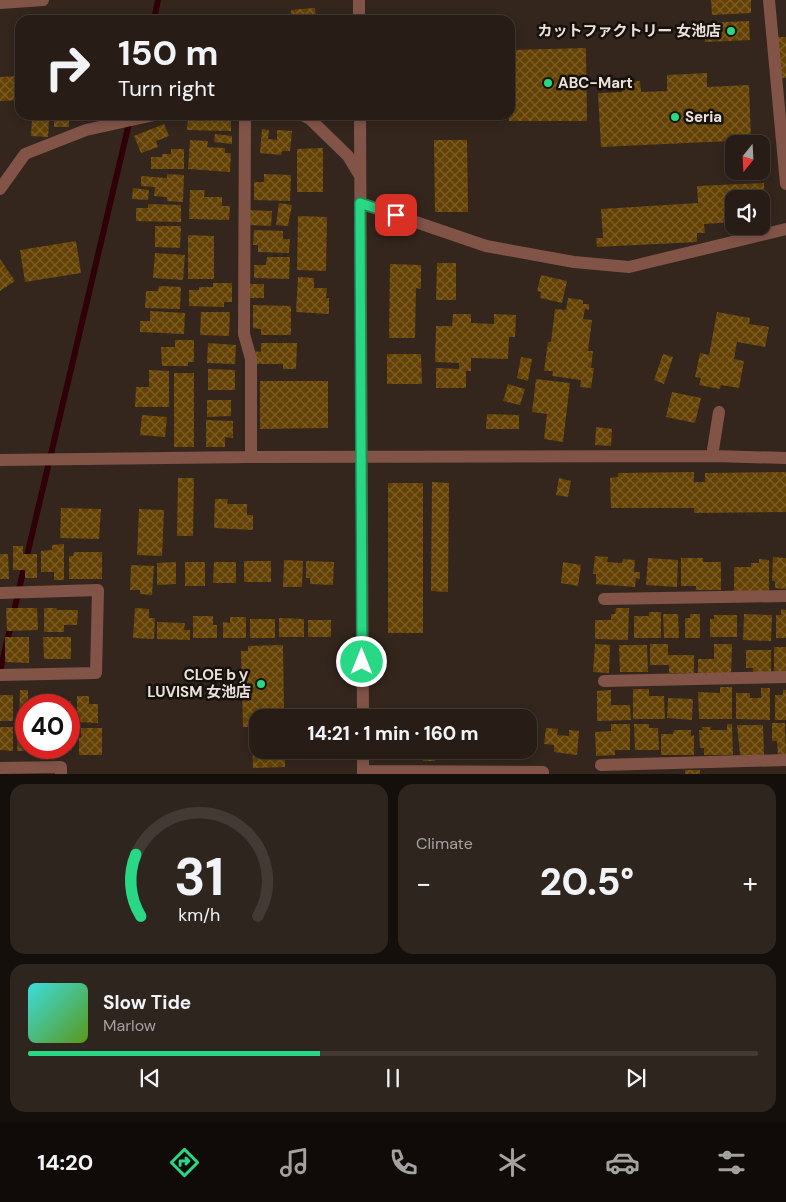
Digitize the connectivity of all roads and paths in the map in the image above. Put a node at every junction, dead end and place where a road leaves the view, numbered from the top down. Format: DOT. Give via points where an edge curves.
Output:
graph roads {
  1 [pos="43,0"];
  2 [pos="359,0"];
  3 [pos="769,0"];
  4 [pos="0,3"];
  5 [pos="360,15"];
  6 [pos="782,86"];
  7 [pos="131,120"];
  8 [pos="244,120"];
  9 [pos="311,120"];
  10 [pos="360,120"];
  11 [pos="360,177"];
  12 [pos="786,184"];
  13 [pos="0,189"];
  14 [pos="360,203"];
  15 [pos="786,229"];
  16 [pos="719,412"];
  17 [pos="712,456"];
  18 [pos="251,457"];
  19 [pos="362,457"];
  20 [pos="786,458"];
  21 [pos="0,460"];
  22 [pos="0,593"];
  23 [pos="786,596"];
  24 [pos="604,599"];
  25 [pos="0,675"];
  26 [pos="786,677"];
  27 [pos="604,681"];
  28 [pos="363,709"];
  29 [pos="363,759"];
  30 [pos="786,760"];
  31 [pos="601,764"];
  32 [pos="0,768"];
  33 [pos="363,773"];
  34 [pos="61,774"];
  35 [pos="543,774"];
  1 -- 4 [label="street"];
  2 -- 5 [label="street"];
  3 -- 6 [label="street"];
  6 -- 12 [label="street"];
  7 -- 13 [label="street" via="86,130 25,154"];
  8 -- 18 [label="street" via="244,334 251,359"];
  9 -- 11 [label="street" via="348,156"];
  10 -- 11 [label="street"];
  11 -- 14 [label="street"];
  14 -- 15 [label="street" via="486,246 574,262 629,267"];
  14 -- 19 [label="street"];
  16 -- 17 [label="street"];
  17 -- 19 [label="street"];
  17 -- 20 [label="street"];
  18 -- 19 [label="street"];
  18 -- 21 [label="street"];
  19 -- 28 [label="street"];
  22 -- 25 [label="street" via="98,590 96,673"];
  23 -- 24 [label="street"];
  26 -- 27 [label="street"];
  29 -- 33 [label="street"];
  30 -- 31 [label="street"];
  32 -- 34 [label="street" via="61,767"];
  33 -- 35 [label="street"];
}
